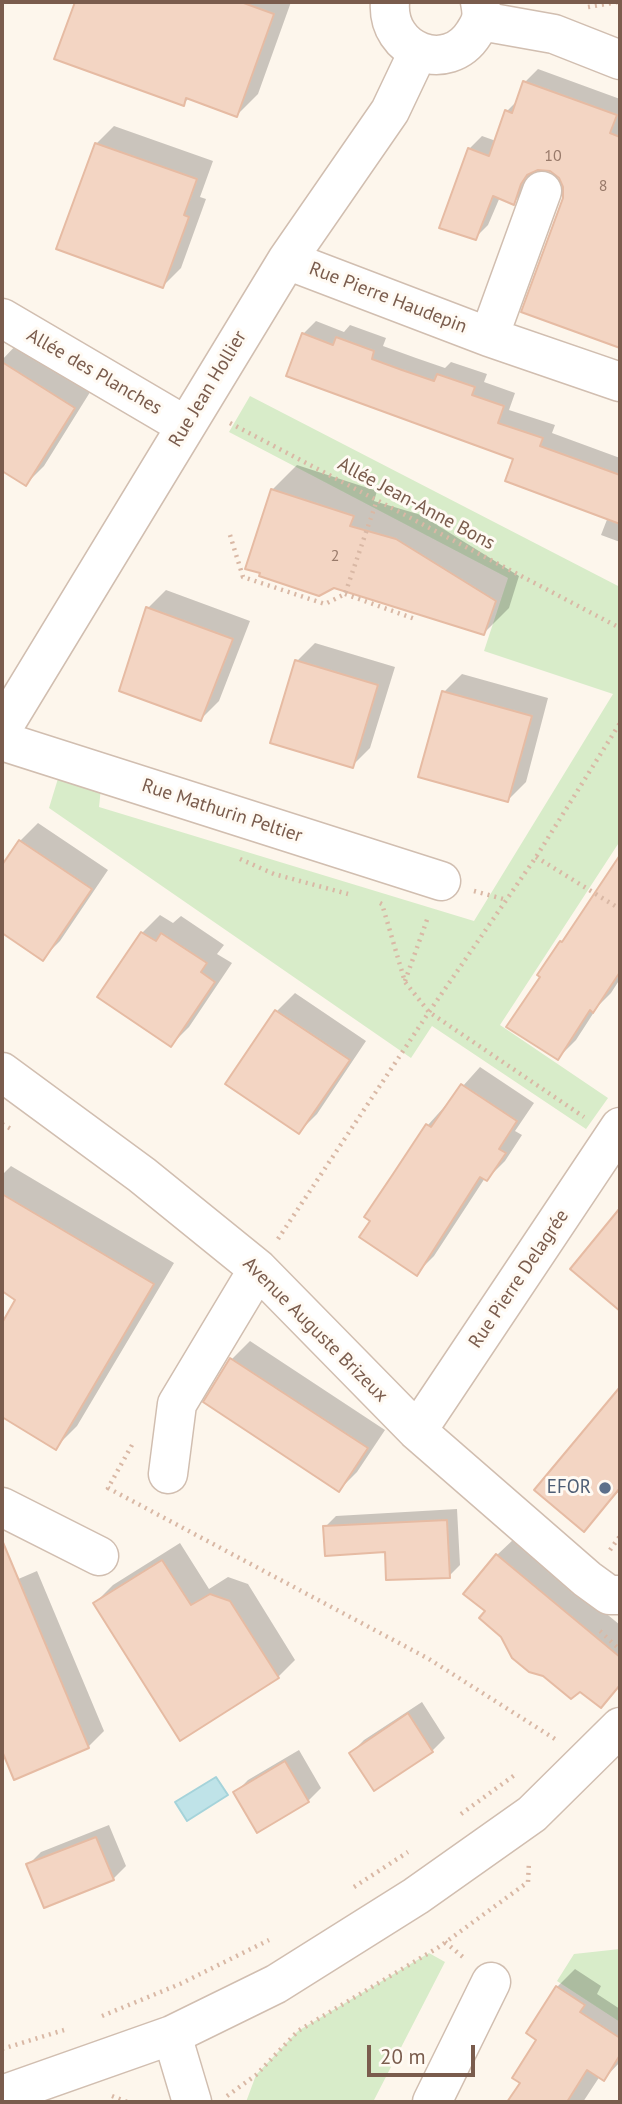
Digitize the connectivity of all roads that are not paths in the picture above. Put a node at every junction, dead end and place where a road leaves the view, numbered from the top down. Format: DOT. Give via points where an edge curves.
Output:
graph roads {
  1 [pos="390,2"];
  2 [pos="481,11"];
  3 [pos="418,52"];
  4 [pos="620,60"];
  5 [pos="542,191"];
  6 [pos="287,260"];
  7 [pos="2,318"];
  8 [pos="489,337"];
  9 [pos="620,382"];
  10 [pos="192,416"];
  11 [pos="2,729"];
  12 [pos="2,741"];
  13 [pos="441,881"];
  14 [pos="2,1072"];
  15 [pos="617,1132"];
  16 [pos="258,1269"];
  17 [pos="416,1431"];
  18 [pos="168,1474"];
  19 [pos="2,1507"];
  20 [pos="99,1556"];
  21 [pos="620,1595"];
  22 [pos="620,1727"];
  23 [pos="491,1982"];
  24 [pos="172,2035"];
  25 [pos="2,2095"];
  26 [pos="192,2102"];
  27 [pos="432,2102"];
  1 -- 3 [label="street" via="389,16 399,38"];
  2 -- 3 [label="street" via="467,43 444,55"];
  2 -- 4 [label="street"];
  3 -- 6 [label="street, Rue Jean Hollier" via="390,111"];
  5 -- 8 [label="street, Rue Pierre Haudepin"];
  6 -- 8 [label="street, Rue Pierre Haudepin"];
  6 -- 10 [label="street, Rue Jean Hollier"];
  7 -- 10 [label="street, Allée des Planches"];
  8 -- 9 [label="street, Rue Pierre Haudepin"];
  10 -- 11 [label="street, Rue Jean Hollier"];
  12 -- 13 [label="street, Rue Mathurin Peltier"];
  14 -- 16 [label="street, Avenue Auguste Brizeux" via="142,1175"];
  15 -- 17 [label="street, Rue Pierre Delagrée"];
  16 -- 17 [label="street, Avenue Auguste Brizeux"];
  16 -- 18 [label="street" via="177,1404"];
  17 -- 21 [label="street, Avenue Auguste Brizeux" via="587,1579 609,1595"];
  19 -- 20 [label="street"];
  22 -- 24 [label="street" via="532,1814 416,1896 276,1984"];
  23 -- 27 [label="street"];
  24 -- 25 [label="street"];
  24 -- 26 [label="street"];
}
